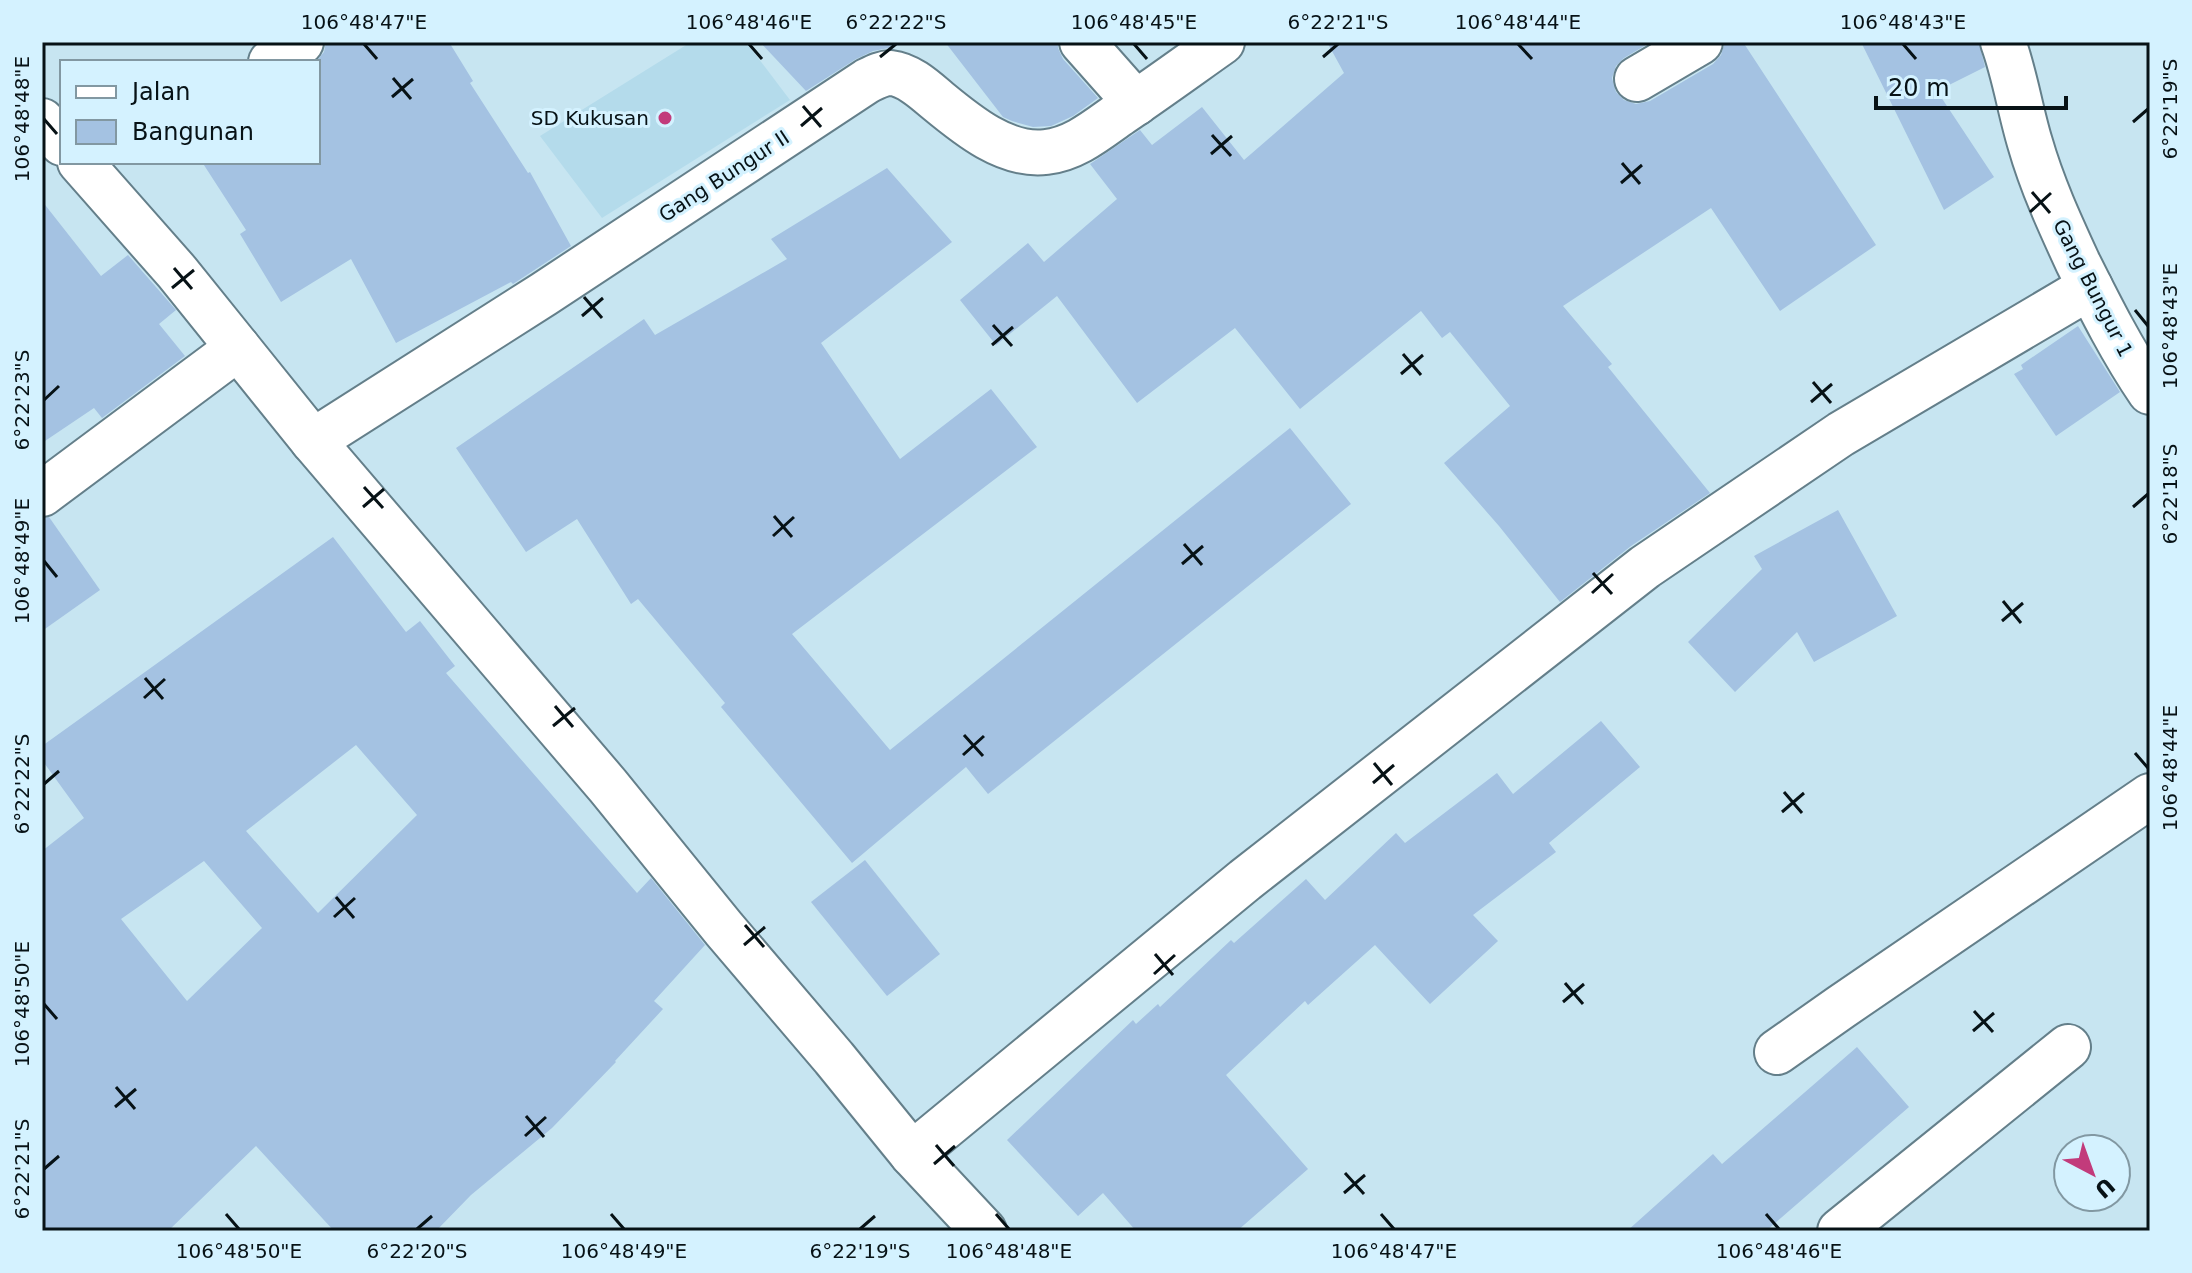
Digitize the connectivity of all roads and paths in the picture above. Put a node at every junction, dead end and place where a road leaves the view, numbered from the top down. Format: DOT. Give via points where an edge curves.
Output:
graph roads {
  1 [pos="301,42"];
  2 [pos="1082,42"];
  3 [pos="1222,42"];
  4 [pos="1700,42"];
  5 [pos="2003,42"];
  6 [pos="274,60"];
  7 [pos="1637,79"];
  8 [pos="1136,103"];
  9 [pos="42,121"];
  10 [pos="60,141"];
  11 [pos="101,169"];
  12 [pos="2090,287"];
  13 [pos="238,348"];
  14 [pos="2150,392"];
  15 [pos="313,441"];
  16 [pos="42,494"];
  17 [pos="2150,796"];
  18 [pos="2068,1047"];
  19 [pos="1777,1052"];
  20 [pos="912,1154"];
  21 [pos="984,1231"];
  22 [pos="1840,1231"];
  1 -- 6 [label="street"];
  2 -- 8 [label="street"];
  3 -- 8 [label="street, Gang Bungur II"];
  4 -- 7 [label="street"];
  5 -- 12 [label="street, Gang Bungur 1" via="2051,205"];
  8 -- 15 [label="street, Gang Bungur II" via="1078,143 1023,153 999,145 919,86 901,76 881,74"];
  9 -- 10 [label="street"];
  11 -- 13 [label="street"];
  12 -- 14 [label="street, Gang Bungur 1"];
  12 -- 20 [label="street" via="1841,434 1645,567 1245,880"];
  13 -- 15 [label="street"];
  13 -- 16 [label="street"];
  15 -- 20 [label="street"];
  17 -- 19 [label="street"];
  18 -- 22 [label="street"];
  20 -- 21 [label="street"];
}
